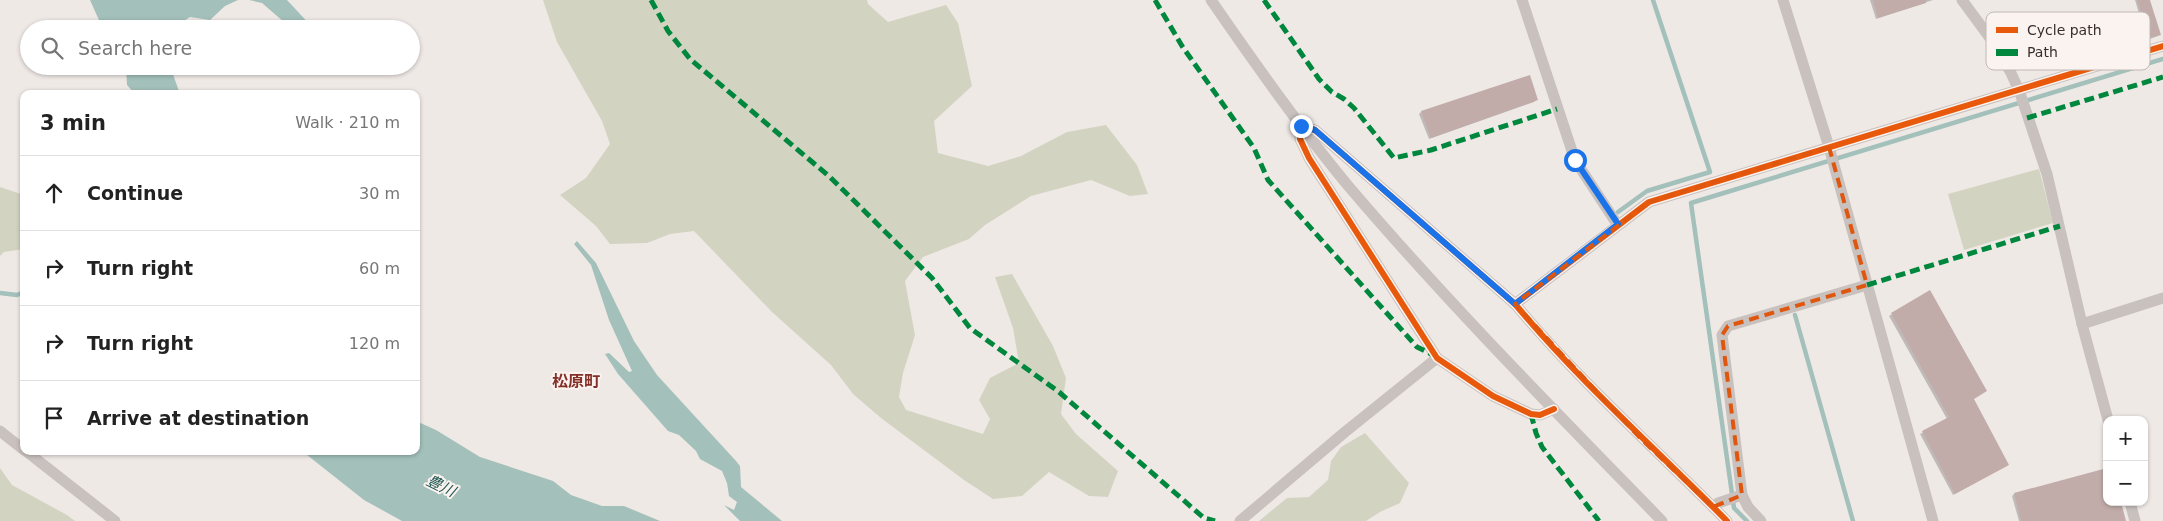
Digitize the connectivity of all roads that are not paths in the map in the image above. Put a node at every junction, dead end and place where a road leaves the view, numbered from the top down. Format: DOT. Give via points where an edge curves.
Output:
graph roads {
  1 [pos="1211,0"];
  2 [pos="1522,0"];
  3 [pos="1783,0"];
  4 [pos="1962,0"];
  5 [pos="1986,33"];
  6 [pos="2163,46"];
  7 [pos="2150,50"];
  8 [pos="2010,70"];
  9 [pos="2088,70"];
  10 [pos="2019,92"];
  11 [pos="1301,126"];
  12 [pos="1830,150"];
  13 [pos="1618,224"];
  14 [pos="1867,285"];
  15 [pos="2163,298"];
  16 [pos="1515,304"];
  17 [pos="2082,324"];
  18 [pos="1437,358"];
  19 [pos="1554,409"];
  20 [pos="2107,416"];
  21 [pos="0,431"];
  22 [pos="20,446"];
  23 [pos="31,455"];
  24 [pos="1740,495"];
  25 [pos="1716,505"];
  26 [pos="2131,506"];
  27 [pos="115,521"];
  28 [pos="1240,521"];
  29 [pos="1662,521"];
  30 [pos="1727,521"];
  31 [pos="1760,521"];
  32 [pos="1933,521"];
  33 [pos="2135,521"];
  1 -- 11 [label="street"];
  2 -- 13 [label="street" via="1575,160"];
  3 -- 12 [label="street"];
  4 -- 5 [label="street"];
  6 -- 7 [label="street"];
  8 -- 10 [label="street"];
  9 -- 10 [label="street"];
  10 -- 12 [label="street"];
  10 -- 17 [label="street" via="2047,174"];
  11 -- 16 [label="street" via="1315,130"];
  11 -- 18 [label="street" via="1300,139 1309,158"];
  11 -- 19 [label="street" via="1349,187 1451,303"];
  12 -- 13 [label="street" via="1648,202"];
  12 -- 14 [label="street"];
  13 -- 16 [label="street"];
  14 -- 24 [label="street" via="1728,326 1722,335"];
  14 -- 32 [label="street"];
  15 -- 17 [label="street"];
  16 -- 25 [label="street" via="1542,337 1641,439"];
  17 -- 20 [label="street"];
  18 -- 19 [label="street" via="1493,396 1531,414 1540,415"];
  18 -- 28 [label="street"];
  19 -- 29 [label="street"];
  21 -- 22 [label="street"];
  23 -- 27 [label="street"];
  24 -- 25 [label="street"];
  24 -- 31 [label="street"];
  25 -- 30 [label="street"];
  26 -- 33 [label="street"];
}
